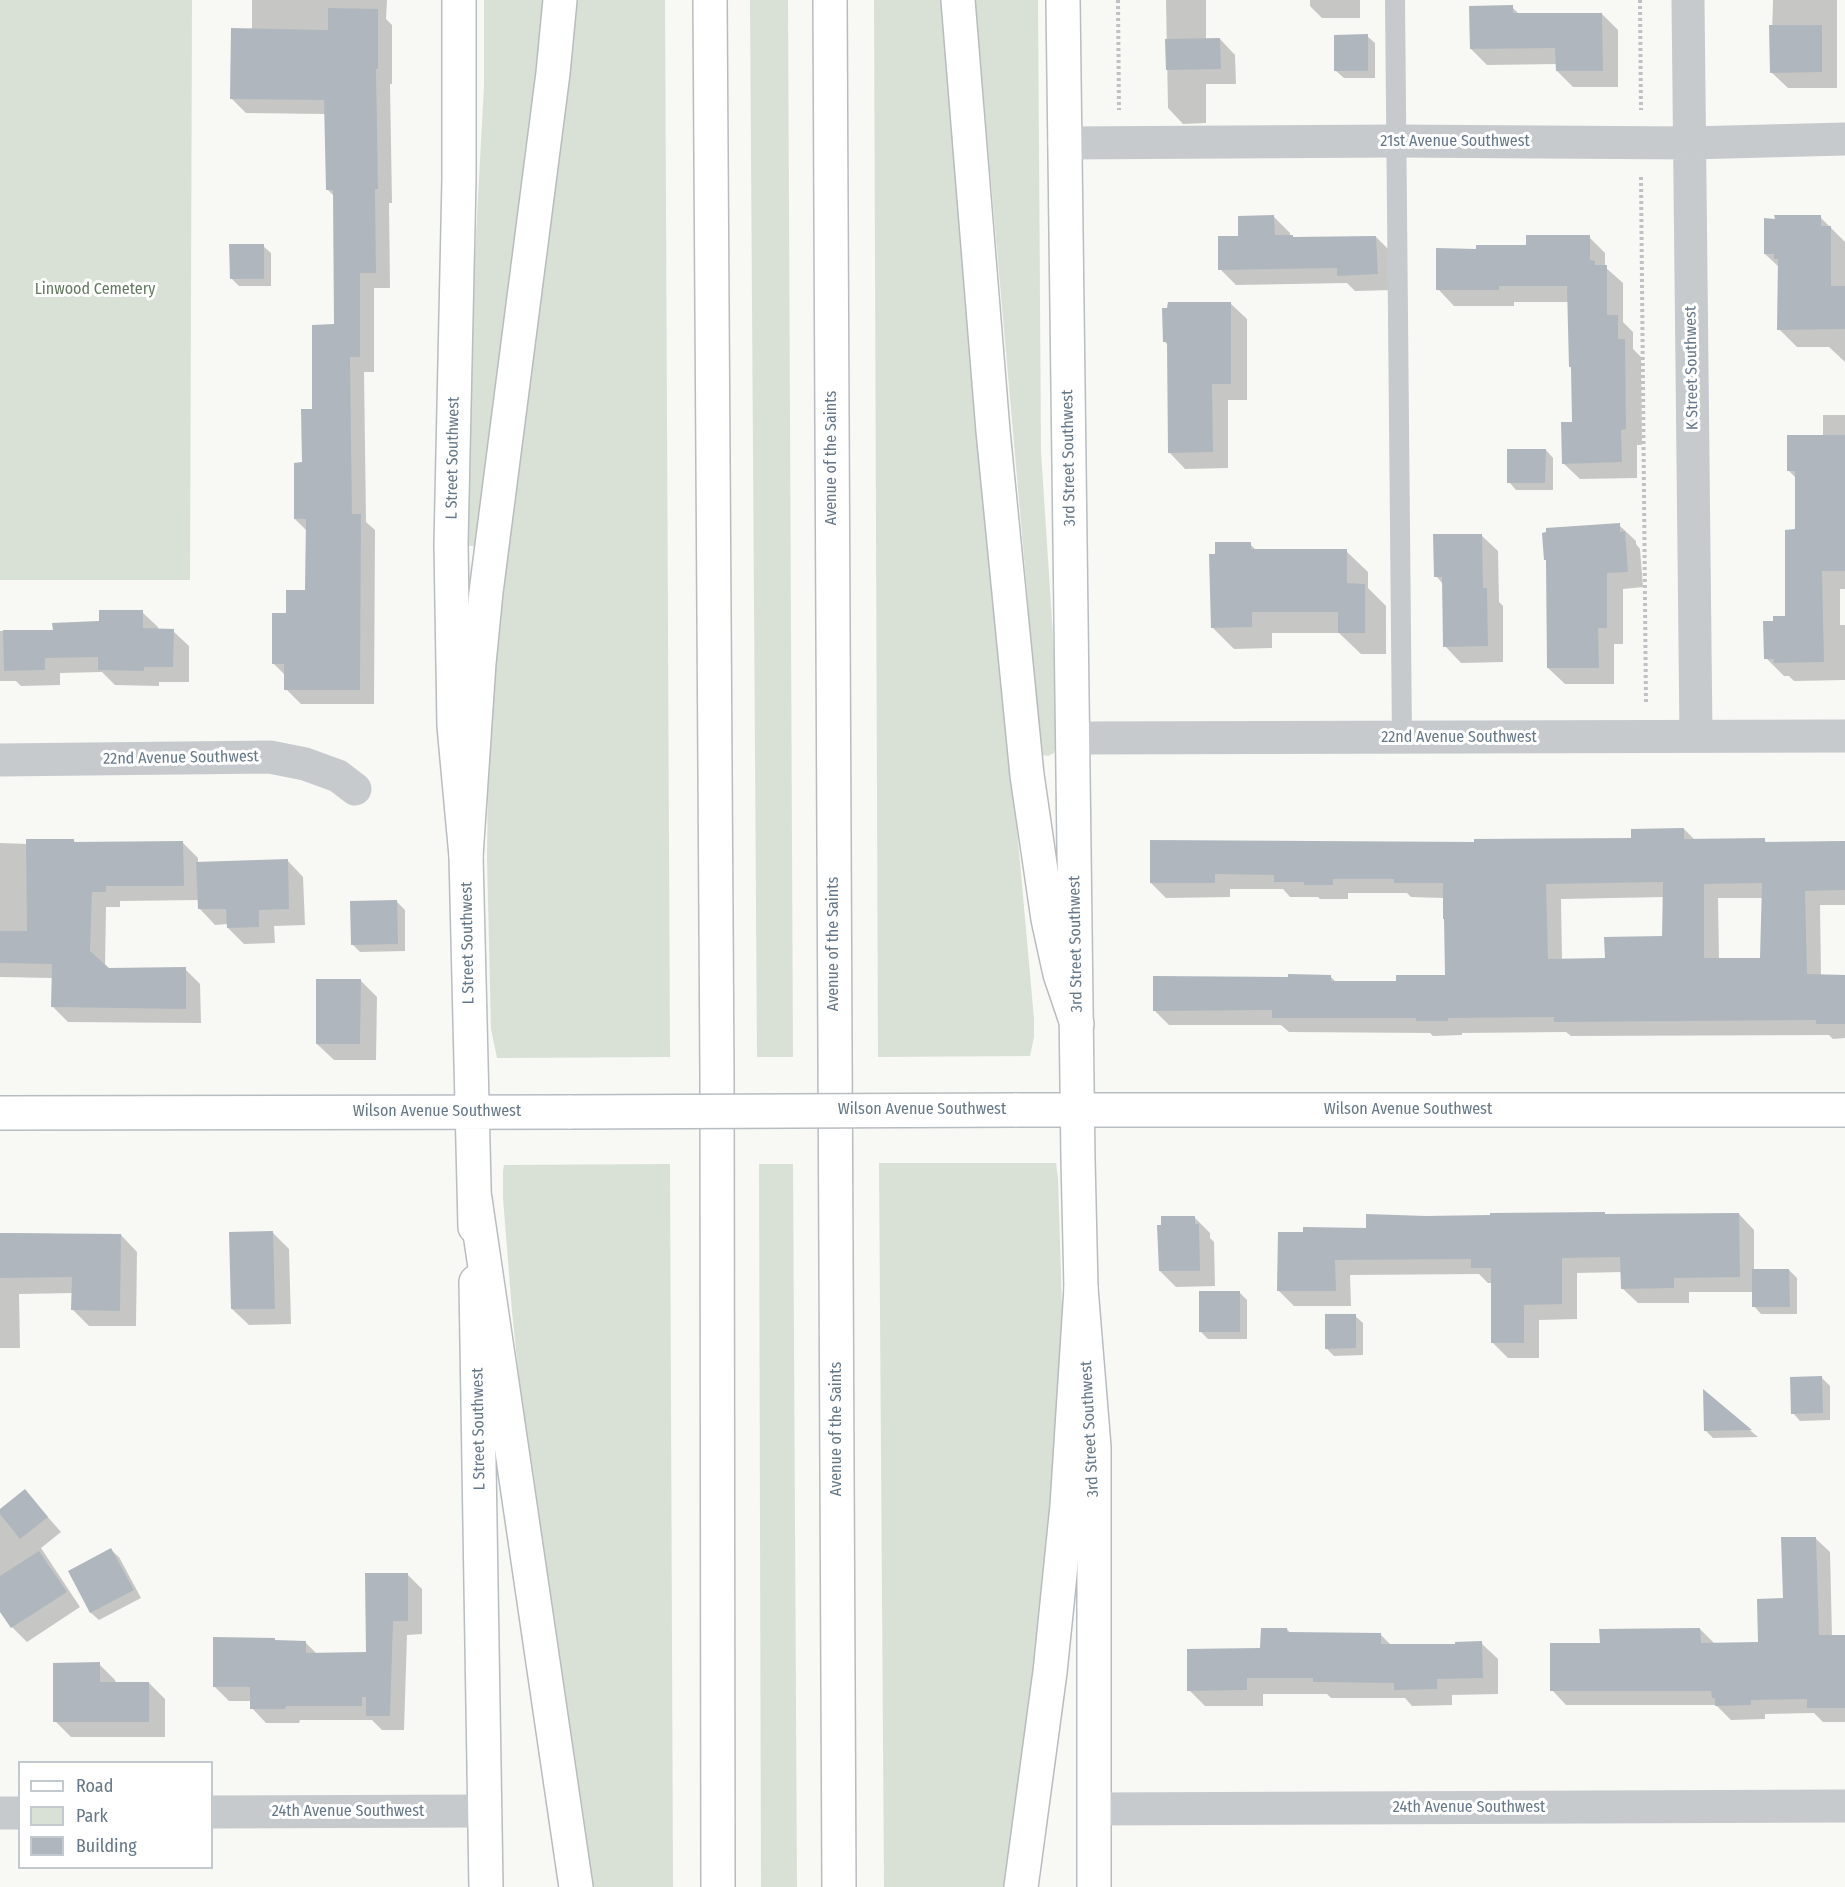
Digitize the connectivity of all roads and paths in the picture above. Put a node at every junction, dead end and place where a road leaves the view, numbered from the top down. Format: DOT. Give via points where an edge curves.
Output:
graph roads {
  1 [pos="459,0"];
  2 [pos="560,0"];
  3 [pos="710,0"];
  4 [pos="830,0"];
  5 [pos="958,0"];
  6 [pos="1063,0"];
  7 [pos="1118,0"];
  8 [pos="1395,0"];
  9 [pos="1640,0"];
  10 [pos="1688,0"];
  11 [pos="1641,118"];
  12 [pos="1845,138"];
  13 [pos="1396,141"];
  14 [pos="1064,143"];
  15 [pos="1119,143"];
  16 [pos="1689,143"];
  17 [pos="1641,167"];
  18 [pos="1646,736"];
  19 [pos="1696,736"];
  20 [pos="1845,736"];
  21 [pos="1073,738"];
  22 [pos="1402,738"];
  23 [pos="0,760"];
  24 [pos="356,789"];
  25 [pos="466,856"];
  26 [pos="1077,1024"];
  27 [pos="1078,1110"];
  28 [pos="1845,1110"];
  29 [pos="473,1112"];
  30 [pos="0,1113"];
  31 [pos="475,1199"];
  32 [pos="1081,1288"];
  33 [pos="1845,1806"];
  34 [pos="1094,1809"];
  35 [pos="485,1811"];
  36 [pos="213,1812"];
  37 [pos="0,1813"];
  38 [pos="18,1813"];
  39 [pos="486,1887"];
  40 [pos="576,1887"];
  41 [pos="718,1887"];
  42 [pos="839,1887"];
  43 [pos="1021,1887"];
  44 [pos="1094,1887"];
  1 -- 25 [label="main road, L Street Southwest" via="451,544 453,726"];
  2 -- 25 [label="main road" via="486,592"];
  3 -- 41 [label="main road"];
  4 -- 42 [label="main road, Avenue of the Saints"];
  5 -- 26 [label="main road" via="993,431 1028,775 1048,919 1060,974"];
  6 -- 14 [label="main road, 3rd Street Southwest"];
  7 -- 15 [label="path"];
  8 -- 13 [label="lane"];
  9 -- 11 [label="path"];
  10 -- 16 [label="street, K Street Southwest"];
  12 -- 16 [label="street, 21st Avenue Southwest"];
  13 -- 15 [label="street, 21st Avenue Southwest"];
  13 -- 16 [label="street, 21st Avenue Southwest"];
  13 -- 22 [label="lane"];
  14 -- 15 [label="street, 21st Avenue Southwest"];
  14 -- 21 [label="main road, 3rd Street Southwest"];
  16 -- 19 [label="street, K Street Southwest"];
  17 -- 18 [label="path"];
  18 -- 19 [label="street, 22nd Avenue Southwest"];
  18 -- 22 [label="street, 22nd Avenue Southwest"];
  19 -- 20 [label="street, 22nd Avenue Southwest"];
  21 -- 22 [label="street, 22nd Avenue Southwest"];
  21 -- 26 [label="main road, 3rd Street Southwest"];
  23 -- 24 [label="street, 22nd Avenue Southwest" via="270,757 338,776"];
  25 -- 29 [label="main road, L Street Southwest"];
  26 -- 27 [label="main road, 3rd Street Southwest"];
  27 -- 28 [label="main road, Wilson Avenue Southwest"];
  27 -- 29 [label="main road, Wilson Avenue Southwest, bridge"];
  27 -- 32 [label="main road, 3rd Street Southwest"];
  29 -- 30 [label="main road, Wilson Avenue Southwest"];
  29 -- 31 [label="main road, L Street Southwest"];
  31 -- 35 [label="main road, L Street Southwest"];
  31 -- 40 [label="main road"];
  32 -- 34 [label="main road, 3rd Street Southwest" via="1094,1448"];
  32 -- 43 [label="main road" via="1050,1672"];
  33 -- 34 [label="street, 24th Avenue Southwest"];
  34 -- 44 [label="main road, 3rd Street Southwest"];
  35 -- 36 [label="street, 24th Avenue Southwest"];
  35 -- 39 [label="main road, L Street Southwest"];
  37 -- 38 [label="street"];
}
